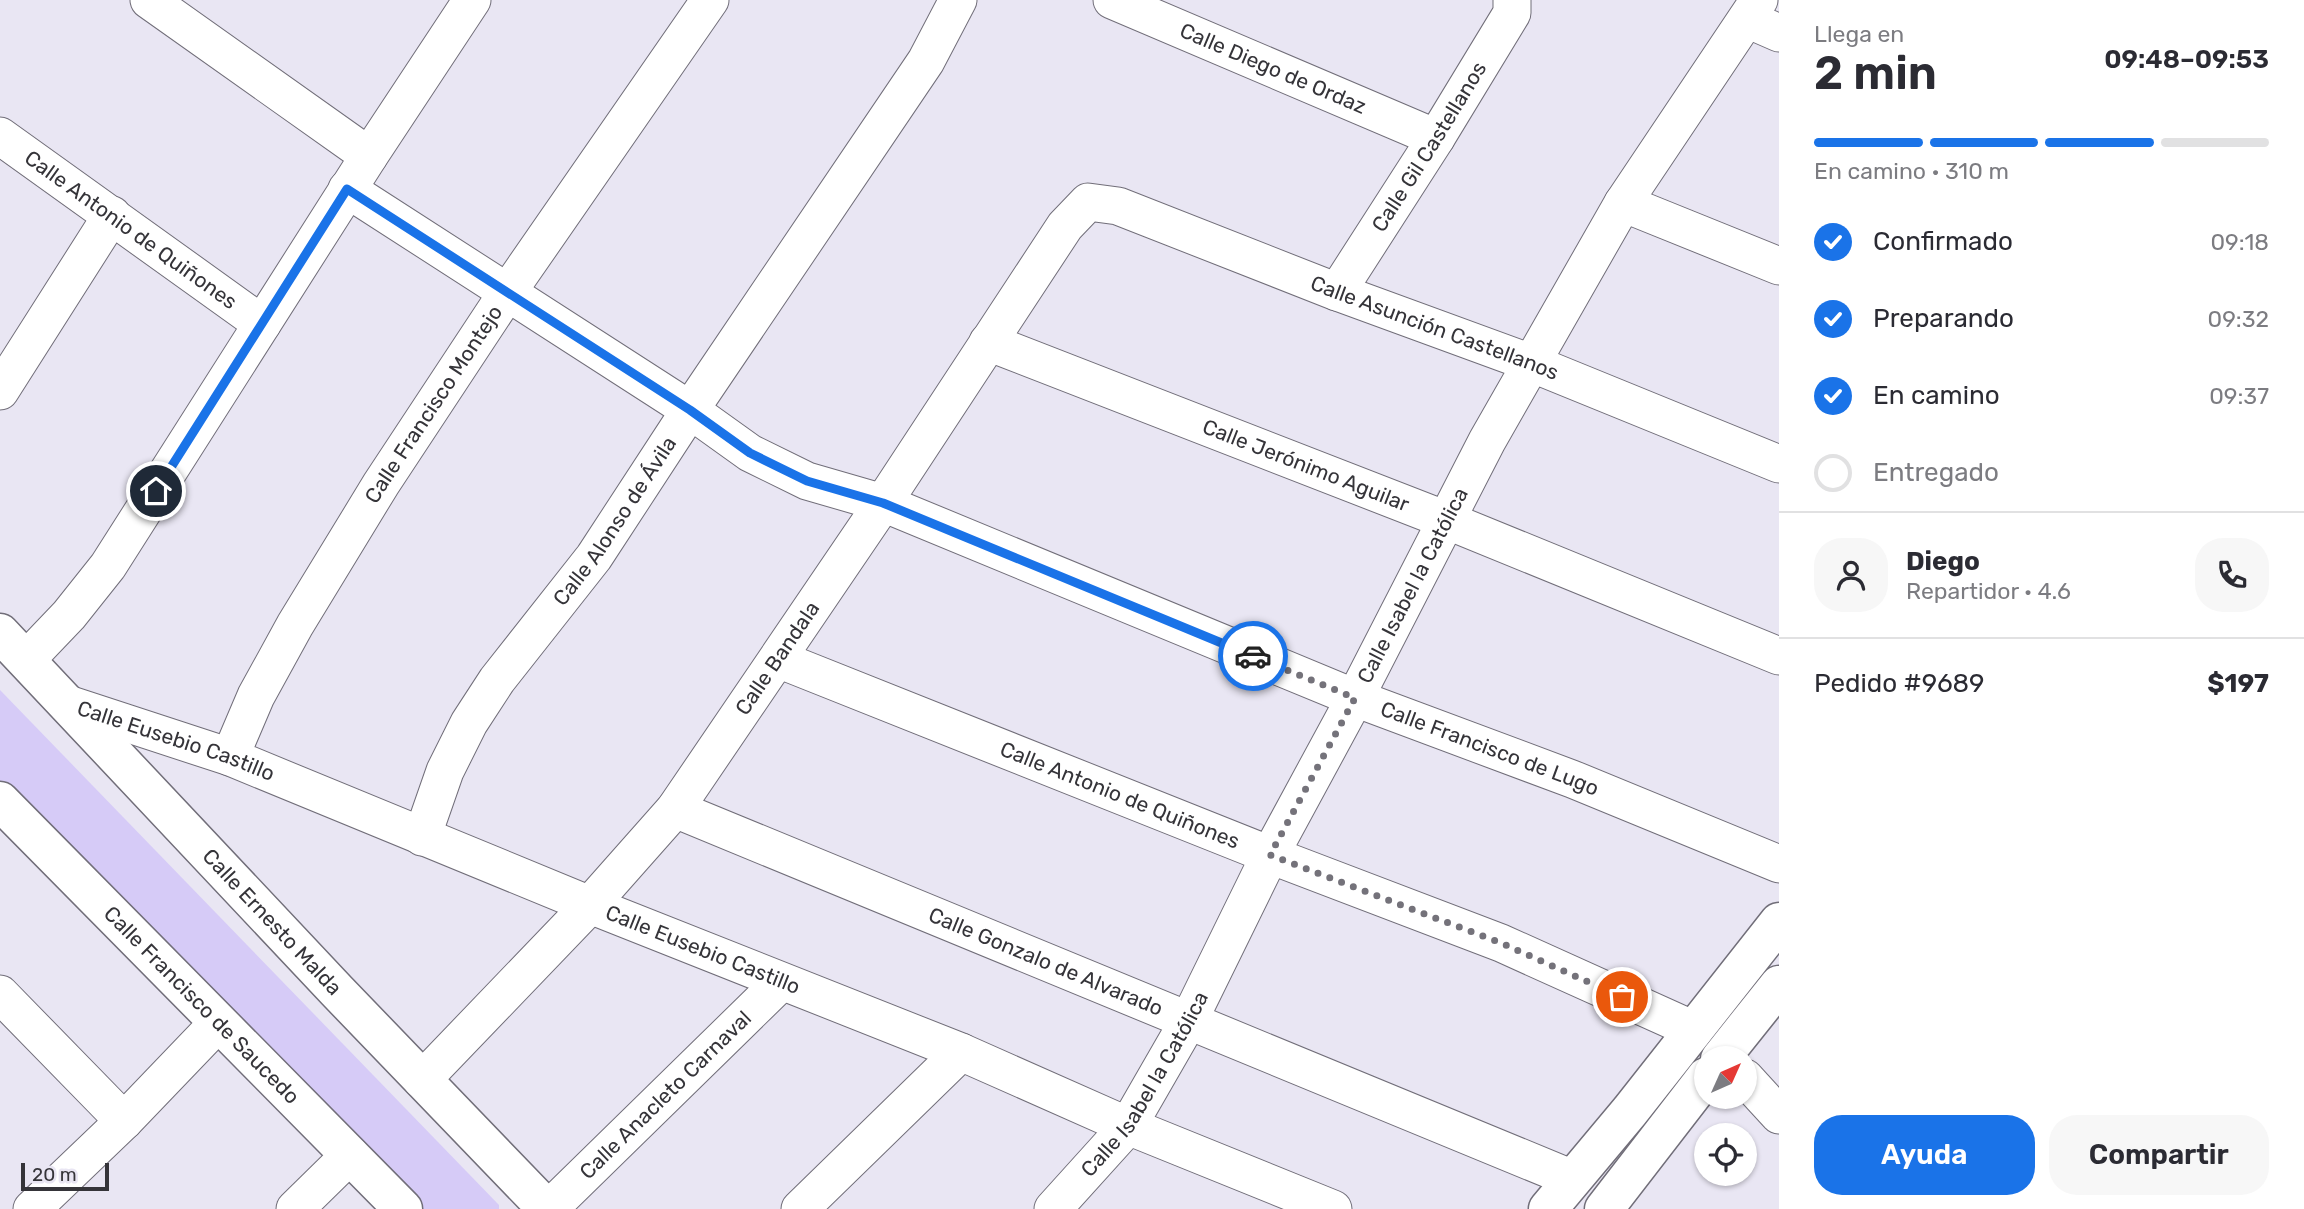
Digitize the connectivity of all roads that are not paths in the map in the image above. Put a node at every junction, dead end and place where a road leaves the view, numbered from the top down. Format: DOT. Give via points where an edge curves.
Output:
graph roads {
  1 [pos="149,0"];
  2 [pos="472,0"];
  3 [pos="710,0"];
  4 [pos="958,0"];
  5 [pos="1112,0"];
  6 [pos="1512,0"];
  7 [pos="1762,17"];
  8 [pos="0,136"];
  9 [pos="1436,138"];
  10 [pos="369,156"];
  11 [pos="347,189"];
  12 [pos="1088,202"];
  13 [pos="1623,203"];
  14 [pos="113,215"];
  15 [pos="1779,266"];
  16 [pos="1336,292"];
  17 [pos="507,293"];
  18 [pos="262,324"];
  19 [pos="988,342"];
  20 [pos="1531,363"];
  21 [pos="1,388"];
  22 [pos="690,410"];
  23 [pos="1779,464"];
  24 [pos="883,503"];
  25 [pos="1446,520"];
  26 [pos="0,633"];
  27 [pos="1779,656"];
  28 [pos="778,659"];
  29 [pos="26,660"];
  30 [pos="1355,698"];
  31 [pos="68,704"];
  32 [pos="230,757"];
  33 [pos="0,801"];
  34 [pos="675,809"];
  35 [pos="422,837"];
  36 [pos="1270,855"];
  37 [pos="1779,864"];
  38 [pos="590,905"];
  39 [pos="1779,922"];
  40 [pos="781,982"];
  41 [pos="1779,985"];
  42 [pos="0,995"];
  43 [pos="1189,1020"];
  44 [pos="218,1023"];
  45 [pos="1694,1030"];
  46 [pos="1737,1046"];
  47 [pos="961,1052"];
  48 [pos="422,1080"];
  49 [pos="1757,1095"];
  50 [pos="1694,1101"];
  51 [pos="1779,1115"];
  52 [pos="124,1121"];
  53 [pos="1128,1126"];
  54 [pos="350,1155"];
  55 [pos="1573,1179"];
  56 [pos="32,1209"];
  57 [pos="295,1209"];
  58 [pos="403,1209"];
  59 [pos="548,1209"];
  60 [pos="800,1209"];
  61 [pos="1053,1209"];
  62 [pos="1333,1209"];
  63 [pos="1548,1209"];
  64 [pos="1605,1209"];
  1 -- 10 [label="street"];
  2 -- 10 [label="street"];
  3 -- 17 [label="street, Calle Francisco Montejo"];
  4 -- 22 [label="street, Calle Alonso de Ávila" via="926,61"];
  5 -- 9 [label="street, Calle Diego de Ordaz"];
  6 -- 9 [label="street, Calle Gil Castellanos" via="1512,13"];
  7 -- 13 [label="street, Calle Isabel la Católica"];
  8 -- 14 [label="street, Calle Antonio de Quiñones"];
  9 -- 16 [label="street, Calle Gil Castellanos"];
  10 -- 11 [label="street"];
  11 -- 17 [label="street, Calle Francisco de Lugo"];
  11 -- 18 [label="street"];
  12 -- 16 [label="street, Calle Asunción Castellanos" via="1118,206"];
  12 -- 19 [label="street, Calle Bandala" via="1065,226"];
  13 -- 15 [label="street"];
  13 -- 20 [label="street, Calle Isabel la Católica"];
  14 -- 18 [label="street, Calle Antonio de Quiñones"];
  14 -- 21 [label="street"];
  16 -- 20 [label="street, Calle Asunción Castellanos"];
  17 -- 22 [label="street, Calle Francisco de Lugo"];
  17 -- 32 [label="street, Calle Francisco Montejo" via="295,625 256,696"];
  18 -- 29 [label="street" via="108,566"];
  19 -- 24 [label="street, Calle Bandala"];
  19 -- 25 [label="street, Calle Jerónimo Aguilar"];
  20 -- 23 [label="street, Calle Asunción Castellanos"];
  20 -- 25 [label="street, Calle Isabel la Católica"];
  22 -- 24 [label="street, Calle Francisco de Lugo" via="750,453 784,470"];
  22 -- 35 [label="street, Calle Alonso de Ávila" via="594,557 469,723 445,771"];
  24 -- 28 [label="street, Calle Bandala"];
  24 -- 30 [label="street, Calle Francisco de Lugo"];
  25 -- 27 [label="street, Calle Jerónimo Aguilar"];
  25 -- 30 [label="street, Calle Isabel la Católica"];
  26 -- 29 [label="main road, Calle Ernesto Malda"];
  28 -- 34 [label="street, Calle Bandala"];
  28 -- 36 [label="street, Calle Antonio de Quiñones"];
  29 -- 31 [label="main road, Calle Ernesto Malda"];
  30 -- 36 [label="street, Calle Isabel la Católica"];
  30 -- 37 [label="street, Calle Francisco de Lugo" via="1572,779"];
  31 -- 32 [label="street, Calle Eusebio Castillo"];
  31 -- 48 [label="main road, Calle Ernesto Malda"];
  32 -- 35 [label="street, Calle Eusebio Castillo"];
  33 -- 44 [label="main road, Calle Francisco de Saucedo"];
  34 -- 38 [label="street, Calle Bandala"];
  34 -- 43 [label="street, Calle Gonzalo de Alvarado"];
  35 -- 38 [label="street, Calle Eusebio Castillo"];
  36 -- 43 [label="street, Calle Isabel la Católica"];
  36 -- 45 [label="street, Calle Antonio de Quiñones" via="1501,943"];
  38 -- 40 [label="street, Calle Eusebio Castillo"];
  38 -- 48 [label="street, Calle Bandala"];
  39 -- 45 [label="main road"];
  40 -- 47 [label="street, Calle Eusebio Castillo"];
  40 -- 59 [label="street, Calle Anacleto Carnaval"];
  41 -- 46 [label="main road"];
  42 -- 52 [label="street"];
  43 -- 53 [label="street, Calle Isabel la Católica"];
  43 -- 55 [label="street, Calle Gonzalo de Alvarado"];
  44 -- 52 [label="street"];
  44 -- 54 [label="main road, Calle Francisco de Saucedo"];
  45 -- 55 [label="main road"];
  47 -- 53 [label="street, Calle Eusebio Castillo"];
  47 -- 60 [label="street"];
  48 -- 59 [label="main road, Calle Ernesto Malda"];
  49 -- 51 [label="street"];
  50 -- 64 [label="main road"];
  52 -- 56 [label="street"];
  53 -- 61 [label="street, Calle Isabel la Católica"];
  53 -- 62 [label="street, Calle Eusebio Castillo"];
  54 -- 57 [label="street"];
  54 -- 58 [label="main road, Calle Francisco de Saucedo"];
  55 -- 63 [label="main road"];
}
